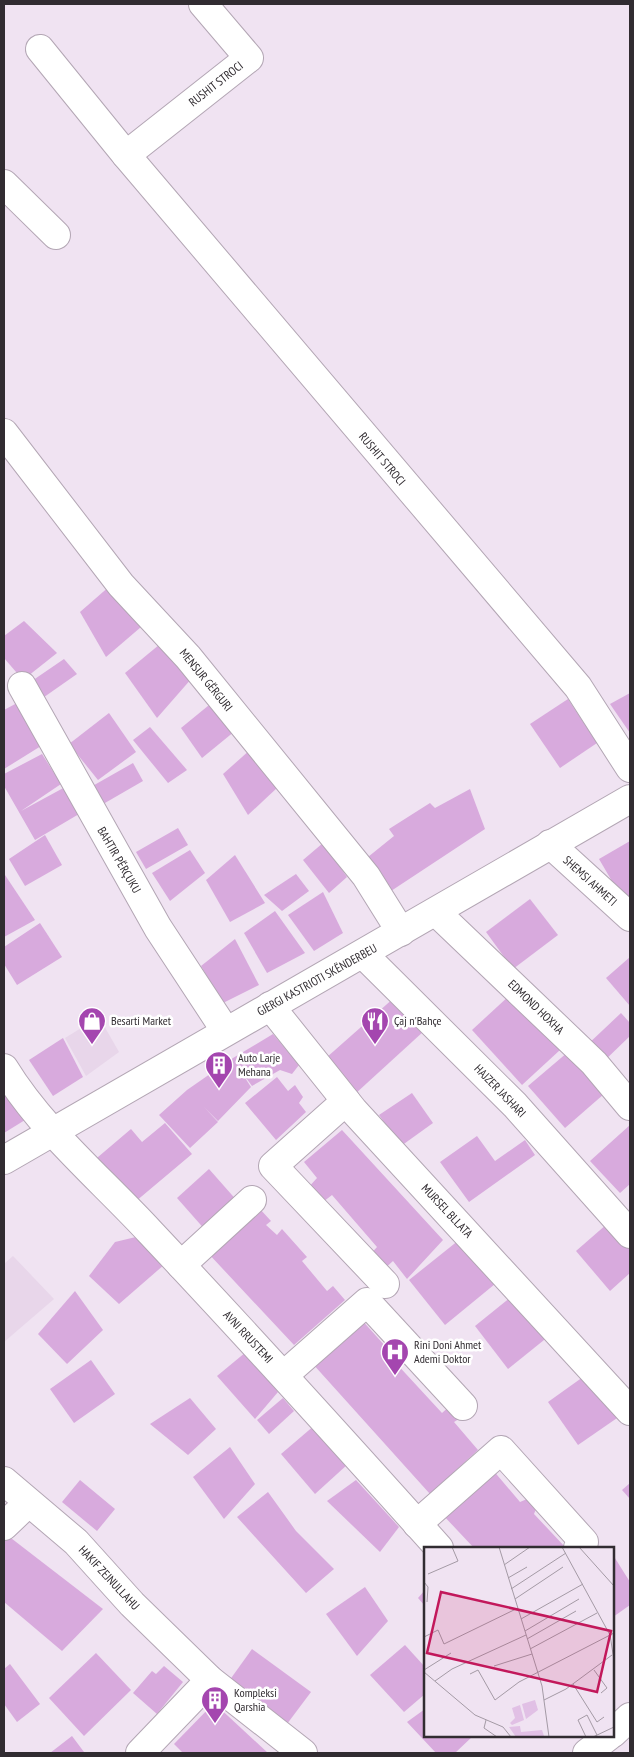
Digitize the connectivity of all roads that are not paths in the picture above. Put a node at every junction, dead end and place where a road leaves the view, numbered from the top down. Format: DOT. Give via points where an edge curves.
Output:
graph roads {
  1 [pos="203,4"];
  2 [pos="40,49"];
  3 [pos="126,155"];
  4 [pos="4,184"];
  5 [pos="56,235"];
  6 [pos="4,433"];
  7 [pos="22,686"];
  8 [pos="630,768"];
  9 [pos="630,799"];
  10 [pos="550,844"];
  11 [pos="436,912"];
  12 [pos="630,917"];
  13 [pos="401,932"];
  14 [pos="363,954"];
  15 [pos="270,1006"];
  16 [pos="225,1030"];
  17 [pos="4,1068"];
  18 [pos="346,1101"];
  19 [pos="630,1106"];
  20 [pos="52,1131"];
  21 [pos="4,1160"];
  22 [pos="252,1200"];
  23 [pos="630,1234"];
  24 [pos="181,1265"];
  25 [pos="385,1284"];
  26 [pos="284,1376"];
  27 [pos="463,1406"];
  28 [pos="630,1411"];
  29 [pos="4,1481"];
  30 [pos="28,1503"];
  31 [pos="417,1524"];
  32 [pos="4,1526"];
  33 [pos="438,1547"];
  34 [pos="579,1547"];
  35 [pos="210,1680"];
  36 [pos="630,1717"];
  37 [pos="614,1731"];
  38 [pos="140,1753"];
  39 [pos="303,1753"];
  1 -- 3 [label="street, RUSHIT STROCI" via="249,58"];
  2 -- 3 [label="street, RUSHIT STROCI"];
  3 -- 8 [label="street, RUSHIT STROCI" via="578,687"];
  4 -- 5 [label="street"];
  6 -- 13 [label="street, MENSUR GËRGURI" via="121,585 188,657 366,876"];
  7 -- 16 [label="street, BAHTIR PËRÇUKU" via="158,928"];
  9 -- 10 [label="street, GJERGJ KASTRIOTI SKËNDERBEU"];
  10 -- 11 [label="street, GJERGJ KASTRIOTI SKËNDERBEU"];
  10 -- 12 [label="street, SHEMSI AHMETI"];
  11 -- 13 [label="street, GJERGJ KASTRIOTI SKËNDERBEU"];
  11 -- 19 [label="street, EDMOND HOXHA" via="594,1063"];
  13 -- 14 [label="street, GJERGJ KASTRIOTI SKËNDERBEU"];
  14 -- 15 [label="street, GJERGJ KASTRIOTI SKËNDERBEU"];
  14 -- 23 [label="street, HAJZER JASHARI" via="515,1105"];
  15 -- 16 [label="street, GJERGJ KASTRIOTI SKËNDERBEU"];
  15 -- 18 [label="street, MURSEL BLLATA"];
  16 -- 20 [label="street, GJERGJ KASTRIOTI SKËNDERBEU"];
  17 -- 20 [label="street, AVNI RRUSTEMI"];
  18 -- 25 [label="street" via="273,1166"];
  18 -- 28 [label="street, MURSEL BLLATA"];
  20 -- 21 [label="street, GJERGJ KASTRIOTI SKËNDERBEU"];
  20 -- 24 [label="street, AVNI RRUSTEMI"];
  22 -- 24 [label="street"];
  24 -- 26 [label="street, AVNI RRUSTEMI"];
  26 -- 27 [label="street" via="367,1302"];
  26 -- 31 [label="street, AVNI RRUSTEMI"];
  29 -- 30 [label="street, HAKIF ZEJNULLAHU"];
  30 -- 32 [label="street"];
  30 -- 35 [label="street, HAKIF ZEJNULLAHU" via="76,1542 132,1604"];
  31 -- 33 [label="street, AVNI RRUSTEMI"];
  31 -- 34 [label="street" via="501,1450 584,1542"];
  35 -- 38 [label="street"];
  35 -- 39 [label="street, HAKIF ZEJNULLAHU"];
  36 -- 37 [label="street"];
}
